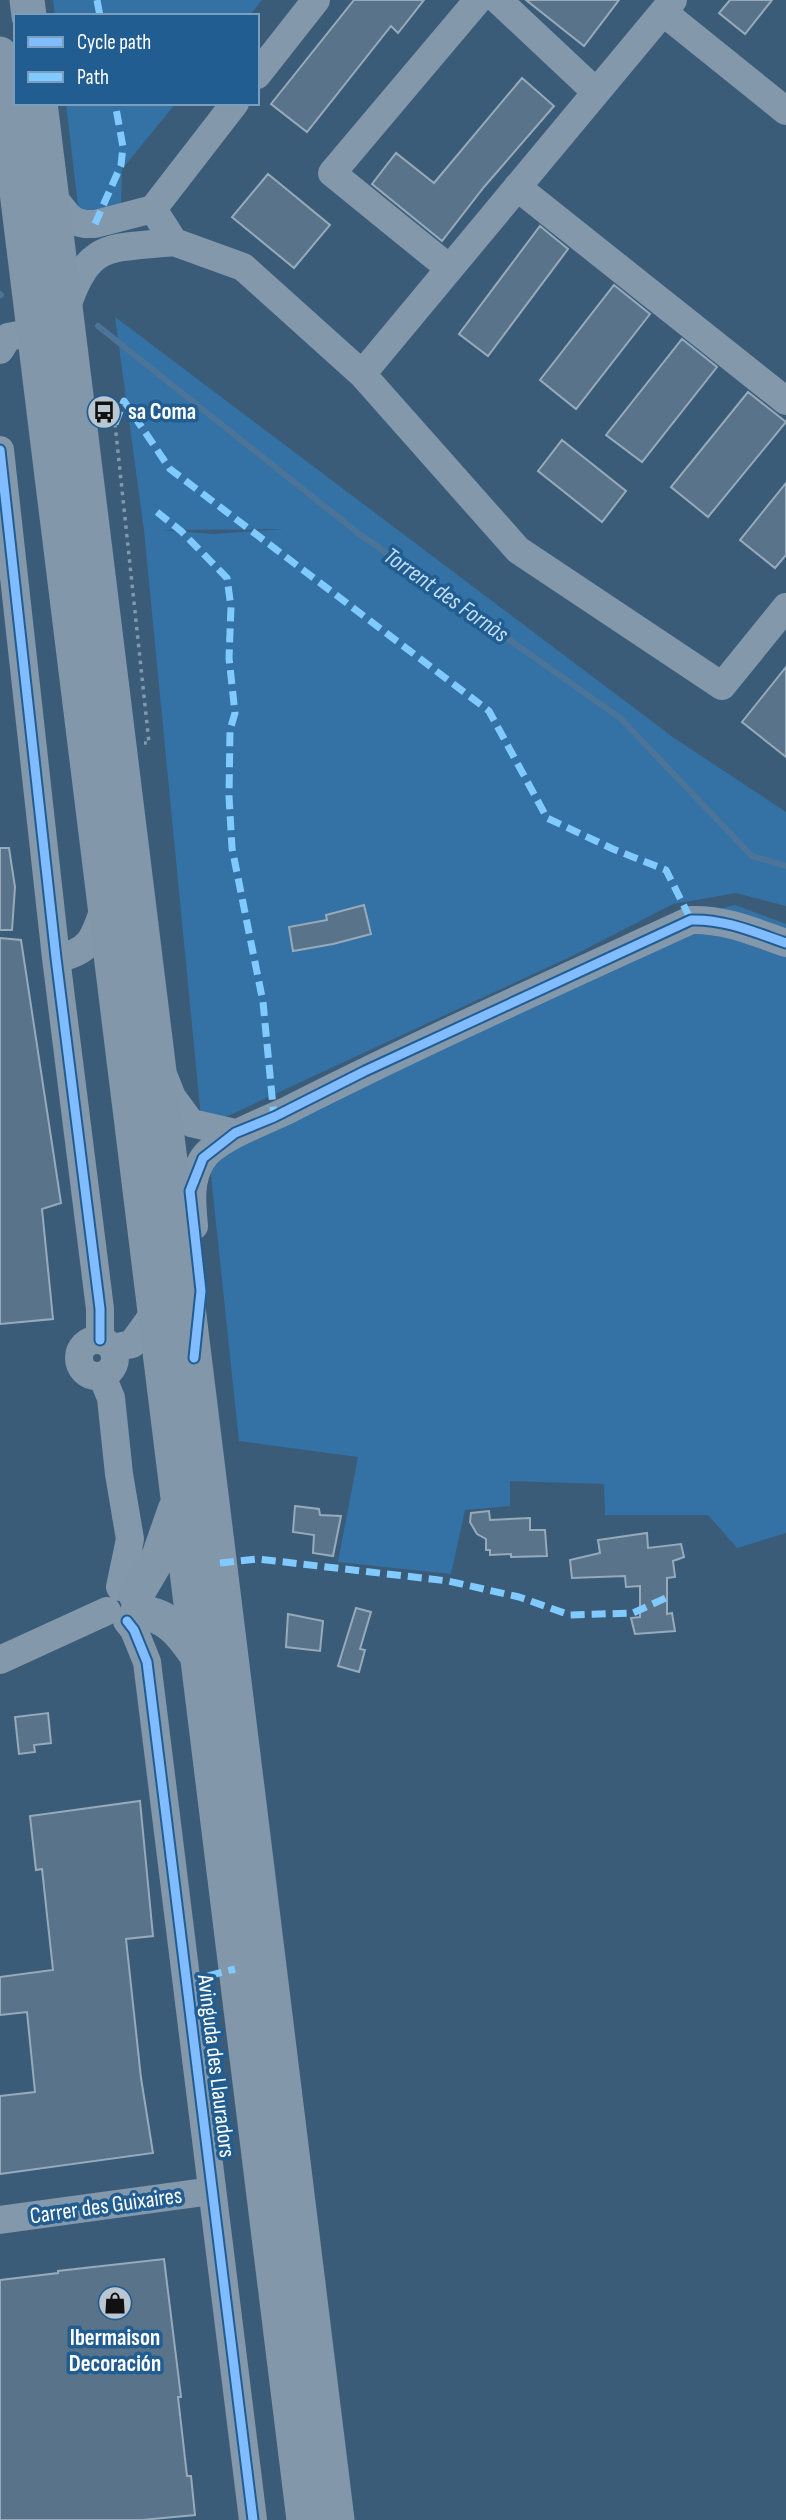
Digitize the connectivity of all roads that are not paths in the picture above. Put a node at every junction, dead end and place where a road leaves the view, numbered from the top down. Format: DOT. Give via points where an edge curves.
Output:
graph roads {
  1 [pos="316,0"];
  2 [pos="478,0"];
  3 [pos="498,0"];
  4 [pos="668,6"];
  5 [pos="0,54"];
  6 [pos="259,72"];
  7 [pos="596,92"];
  8 [pos="40,105"];
  9 [pos="233,105"];
  10 [pos="786,111"];
  11 [pos="517,187"];
  12 [pos="52,196"];
  13 [pos="153,209"];
  14 [pos="11,239"];
  15 [pos="174,242"];
  16 [pos="450,268"];
  17 [pos="65,310"];
  18 [pos="10,338"];
  19 [pos="362,374"];
  20 [pos="786,401"];
  21 [pos="0,450"];
  22 [pos="786,607"];
  23 [pos="105,905"];
  24 [pos="786,943"];
  25 [pos="56,958"];
  26 [pos="159,1065"];
  27 [pos="235,1133"];
  28 [pos="155,1312"];
  29 [pos="106,1344"];
  30 [pos="194,1358"];
  31 [pos="178,1500"];
  32 [pos="126,1605"];
  33 [pos="197,1654"];
  34 [pos="0,1660"];
  35 [pos="212,2191"];
  36 [pos="0,2220"];
  37 [pos="253,2520"];
  38 [pos="304,2520"];
  39 [pos="337,2520"];
  1 -- 6 [label="street"];
  2 -- 16 [label="street" via="332,173"];
  3 -- 7 [label="street"];
  4 -- 7 [label="street"];
  4 -- 10 [label="street"];
  5 -- 14 [label="main road"];
  7 -- 11 [label="street"];
  8 -- 12 [label="main road"];
  9 -- 13 [label="street"];
  11 -- 16 [label="street"];
  11 -- 20 [label="street"];
  12 -- 13 [label="street" via="69,217 85,224"];
  12 -- 17 [label="main road"];
  13 -- 15 [label="street"];
  14 -- 18 [label="main road"];
  15 -- 17 [label="street" via="97,254 77,278"];
  15 -- 19 [label="street" via="243,267"];
  16 -- 19 [label="street"];
  17 -- 26 [label="main road"];
  18 -- 23 [label="main road"];
  19 -- 22 [label="street" via="518,550 722,686"];
  21 -- 25 [label="street"];
  23 -- 25 [label="street" via="84,950"];
  23 -- 28 [label="main road"];
  24 -- 27 [label="street" via="735,925 691,920"];
  25 -- 29 [label="street"];
  26 -- 27 [label="street" via="172,1097 191,1123"];
  26 -- 30 [label="main road"];
  27 -- 30 [label="street" via="203,1158 190,1191 201,1291"];
  28 -- 29 [label="street" via="132,1344"];
  28 -- 31 [label="main road"];
  29 -- 32 [label="street" via="88,1343 79,1358 88,1374 102,1376 111,1398 130,1539"];
  30 -- 39 [label="main road"];
  31 -- 32 [label="main road" via="165,1541"];
  31 -- 33 [label="main road"];
  32 -- 33 [label="main road" via="162,1618"];
  32 -- 34 [label="street"];
  32 -- 35 [label="street, Avinguda des Llauradors" via="147,1662"];
  33 -- 38 [label="main road"];
  35 -- 36 [label="street, Carrer des Guixaires"];
  35 -- 37 [label="street, Avinguda des Llauradors"];
}
